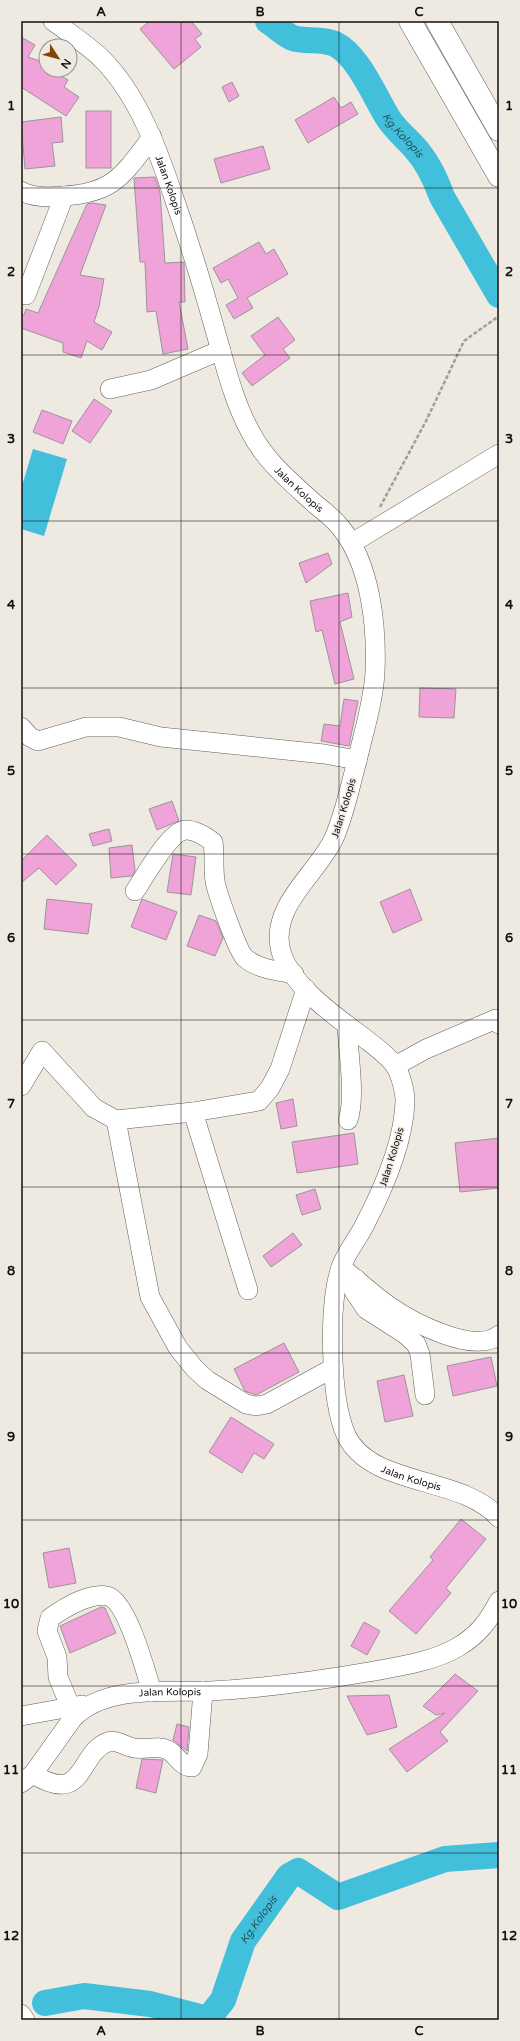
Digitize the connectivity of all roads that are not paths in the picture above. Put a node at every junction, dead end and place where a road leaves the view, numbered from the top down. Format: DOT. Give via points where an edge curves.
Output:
graph roads {
  1 [pos="53,21"];
  2 [pos="410,21"];
  3 [pos="437,21"];
  4 [pos="499,130"];
  5 [pos="152,137"];
  6 [pos="499,176"];
  7 [pos="21,191"];
  8 [pos="64,196"];
  9 [pos="26,295"];
  10 [pos="221,350"];
  11 [pos="110,389"];
  12 [pos="499,454"];
  13 [pos="352,543"];
  14 [pos="21,727"];
  15 [pos="357,760"];
  16 [pos="135,891"];
  17 [pos="294,974"];
  18 [pos="306,989"];
  19 [pos="499,1024"];
  20 [pos="347,1025"];
  21 [pos="395,1066"];
  22 [pos="21,1086"];
  23 [pos="193,1112"];
  24 [pos="116,1120"];
  25 [pos="348,1120"];
  26 [pos="349,1273"];
  27 [pos="248,1290"];
  28 [pos="499,1335"];
  29 [pos="333,1368"];
  30 [pos="425,1394"];
  31 [pos="499,1518"];
  32 [pos="499,1601"];
  33 [pos="203,1691"];
  34 [pos="152,1692"];
  35 [pos="92,1704"];
  36 [pos="70,1706"];
  37 [pos="21,1716"];
  38 [pos="27,1779"];
  39 [pos="21,2014"];
  40 [pos="25,2020"];
  1 -- 5 [label="street, Jalan Kolopis" via="102,60 129,94"];
  2 -- 6 [label="highway"];
  3 -- 4 [label="highway"];
  5 -- 8 [label="street" via="113,182 87,195"];
  5 -- 10 [label="street, Jalan Kolopis" via="183,225"];
  7 -- 8 [label="street" via="48,198"];
  8 -- 9 [label="street"];
  10 -- 11 [label="street" via="151,380"];
  10 -- 13 [label="street, Jalan Kolopis" via="234,395 248,429 265,457 340,525"];
  12 -- 13 [label="street"];
  13 -- 15 [label="street, Jalan Kolopis" via="373,611 375,638 372,704"];
  14 -- 15 [label="street" via="38,741 86,728 119,727 161,737 324,754"];
  15 -- 17 [label="street, Jalan Kolopis" via="333,841 287,907 278,931 282,958"];
  16 -- 17 [label="street" via="177,833 185,830 197,832 213,842 215,881 243,957 263,967"];
  17 -- 18 [label="street, Jalan Kolopis"];
  18 -- 20 [label="street, Jalan Kolopis"];
  18 -- 23 [label="street" via="280,1069 270,1088 259,1101"];
  19 -- 21 [label="street" via="496,1019 426,1049"];
  20 -- 21 [label="street, Jalan Kolopis"];
  20 -- 25 [label="street" via="352,1096 352,1110"];
  21 -- 26 [label="street, Jalan Kolopis" via="406,1097 401,1130 391,1166"];
  22 -- 24 [label="street" via="42,1050 94,1108"];
  23 -- 24 [label="street"];
  23 -- 27 [label="street"];
  24 -- 29 [label="street" via="150,1297 178,1348 195,1369 207,1380 246,1404 256,1406 267,1404"];
  26 -- 28 [label="street" via="389,1306 441,1333 470,1342 483,1342"];
  26 -- 29 [label="street, Jalan Kolopis" via="333,1308"];
  26 -- 30 [label="street" via="354,1291 366,1309 405,1334 419,1349"];
  29 -- 31 [label="street, Jalan Kolopis" via="346,1434 358,1452 372,1463 420,1481 466,1494 492,1510"];
  32 -- 33 [label="street, Jalan Kolopis" via="489,1620 474,1636 456,1648 424,1660 327,1679 256,1688"];
  33 -- 34 [label="street, Jalan Kolopis"];
  33 -- 38 [label="street" via="198,1754 192,1767 183,1764 165,1749 135,1748 111,1741 101,1746 76,1778 69,1782 51,1783"];
  34 -- 35 [label="street, Jalan Kolopis" via="105,1698"];
  34 -- 36 [label="street" via="137,1645 118,1603 108,1596 95,1597 61,1610 50,1618 47,1631 57,1657 58,1677"];
  35 -- 36 [label="street"];
  35 -- 38 [label="street, Jalan Kolopis" via="72,1718"];
  36 -- 37 [label="street"];
  39 -- 40 [label="street"];
}
